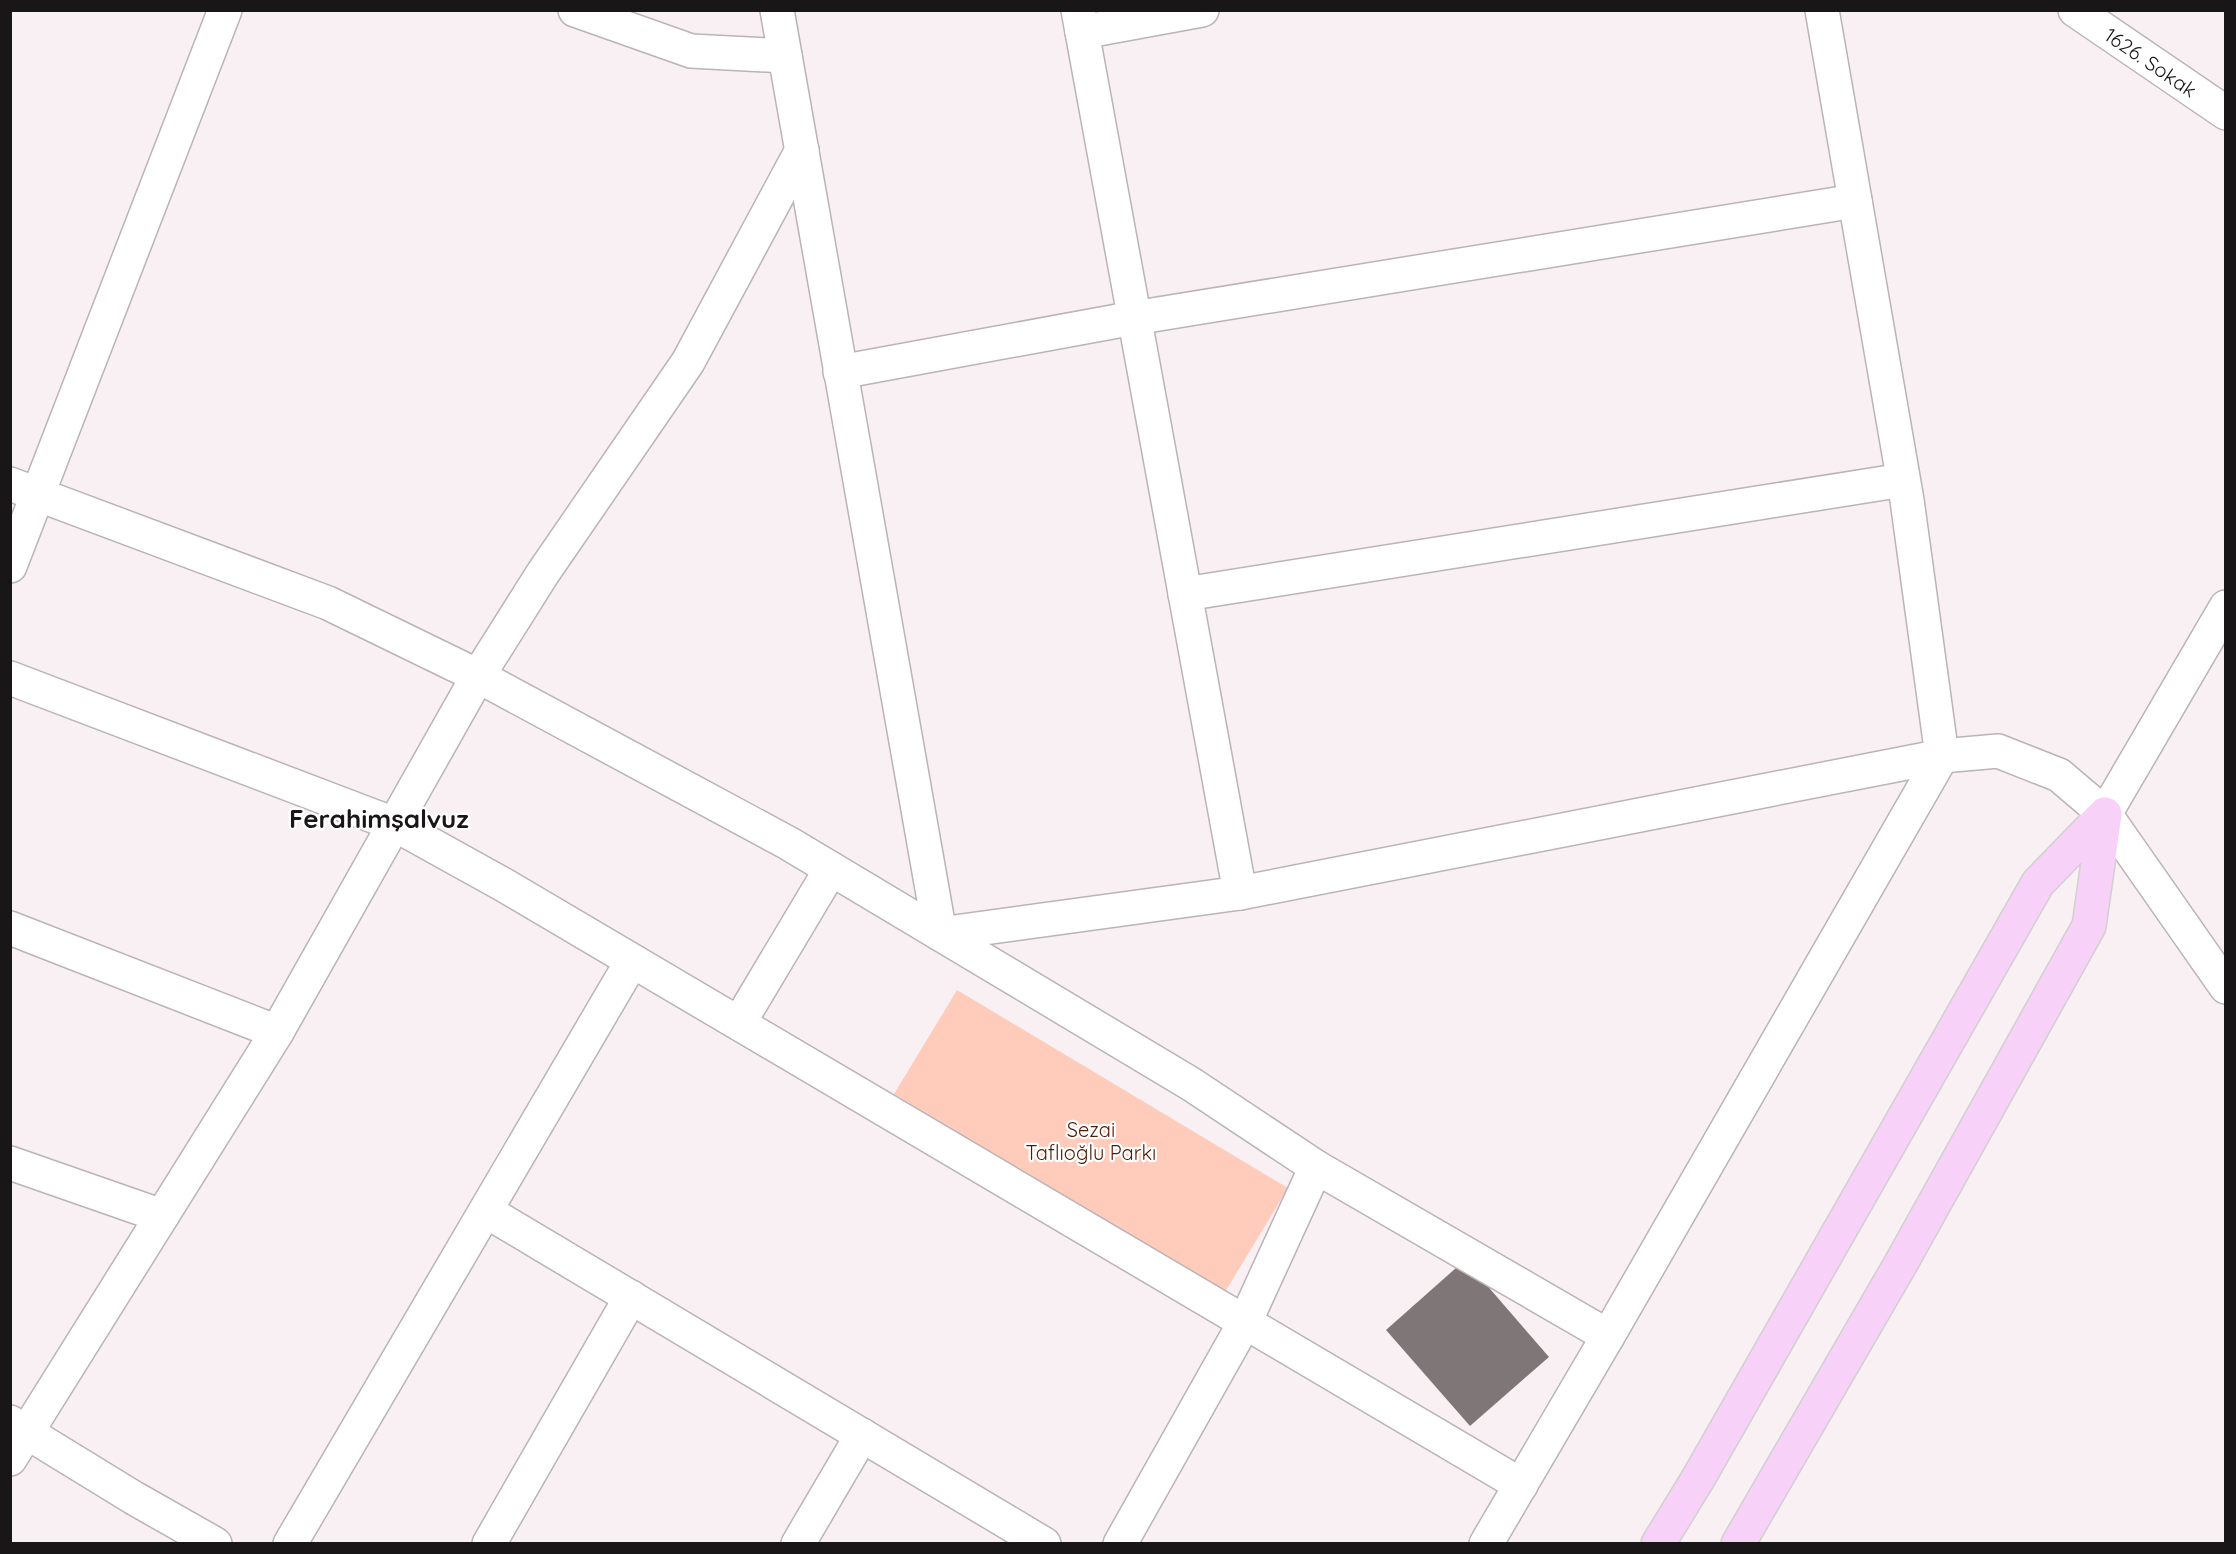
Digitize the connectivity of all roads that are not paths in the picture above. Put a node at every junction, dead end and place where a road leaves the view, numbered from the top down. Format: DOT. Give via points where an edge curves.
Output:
graph roads {
  1 [pos="225,10"];
  2 [pos="575,10"];
  3 [pos="777,10"];
  4 [pos="1202,10"];
  5 [pos="1822,10"];
  6 [pos="2075,10"];
  7 [pos="1080,21"];
  8 [pos="785,56"];
  9 [pos="2224,109"];
  10 [pos="802,150"];
  11 [pos="1855,201"];
  12 [pos="1134,318"];
  13 [pos="840,372"];
  14 [pos="1903,480"];
  15 [pos="24,489"];
  16 [pos="10,566"];
  17 [pos="1185,594"];
  18 [pos="2226,608"];
  19 [pos="478,676"];
  20 [pos="10,678"];
  21 [pos="1942,756"];
  22 [pos="2105,814"];
  23 [pos="394,824"];
  24 [pos="831,869"];
  25 [pos="1240,893"];
  26 [pos="10,928"];
  27 [pos="940,934"];
  28 [pos="632,961"];
  29 [pos="2226,987"];
  30 [pos="739,1023"];
  31 [pos="277,1032"];
  32 [pos="10,1163"];
  33 [pos="1316,1167"];
  34 [pos="486,1211"];
  35 [pos="162,1216"];
  36 [pos="631,1298"];
  37 [pos="1245,1322"];
  38 [pos="1608,1336"];
  39 [pos="862,1435"];
  40 [pos="16,1438"];
  41 [pos="1521,1485"];
  42 [pos="215,1544"];
  43 [pos="290,1544"];
  44 [pos="489,1544"];
  45 [pos="798,1544"];
  46 [pos="1044,1544"];
  47 [pos="1120,1544"];
  48 [pos="1486,1544"];
  49 [pos="1658,1544"];
  50 [pos="1738,1544"];
  1 -- 15 [label="street"];
  2 -- 8 [label="street" via="692,51"];
  3 -- 8 [label="street"];
  4 -- 7 [label="street"];
  5 -- 11 [label="street"];
  6 -- 9 [label="street, 1626. Sokak"];
  7 -- 12 [label="street"];
  8 -- 10 [label="street"];
  10 -- 13 [label="street"];
  10 -- 19 [label="street" via="688,362 543,573"];
  11 -- 12 [label="street"];
  11 -- 14 [label="street"];
  12 -- 13 [label="street"];
  12 -- 17 [label="street"];
  13 -- 27 [label="street"];
  14 -- 17 [label="street"];
  14 -- 21 [label="street"];
  15 -- 16 [label="street"];
  15 -- 19 [label="street" via="328,603"];
  17 -- 25 [label="street"];
  18 -- 22 [label="street"];
  19 -- 23 [label="street"];
  19 -- 24 [label="street"];
  20 -- 23 [label="street"];
  21 -- 22 [label="street" via="1998,751 2059,775"];
  21 -- 25 [label="street"];
  21 -- 38 [label="street"];
  22 -- 29 [label="street"];
  22 -- 49 [label="main road" via="2038,883"];
  22 -- 50 [label="main road" via="2089,926 1900,1265"];
  23 -- 28 [label="street"];
  23 -- 31 [label="street"];
  24 -- 27 [label="street"];
  24 -- 30 [label="street"];
  25 -- 27 [label="street"];
  26 -- 31 [label="street"];
  27 -- 33 [label="street" via="1191,1084"];
  28 -- 30 [label="street"];
  28 -- 34 [label="street"];
  30 -- 37 [label="street"];
  31 -- 35 [label="street"];
  32 -- 35 [label="street"];
  33 -- 37 [label="street"];
  33 -- 38 [label="street"];
  34 -- 36 [label="street"];
  34 -- 43 [label="street"];
  35 -- 40 [label="street"];
  36 -- 39 [label="street"];
  36 -- 44 [label="street"];
  37 -- 41 [label="street"];
  37 -- 47 [label="street"];
  38 -- 41 [label="street"];
  39 -- 45 [label="street"];
  39 -- 46 [label="street"];
  40 -- 42 [label="street"];
  41 -- 48 [label="street"];
}
